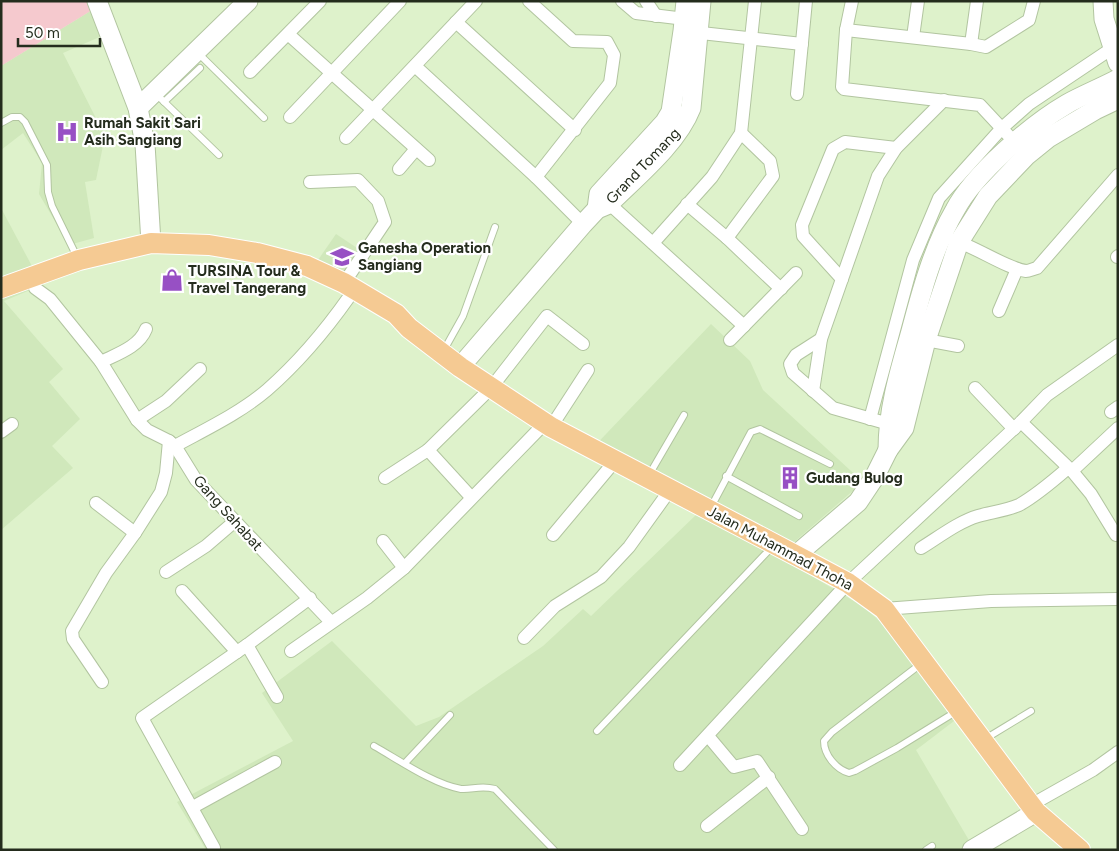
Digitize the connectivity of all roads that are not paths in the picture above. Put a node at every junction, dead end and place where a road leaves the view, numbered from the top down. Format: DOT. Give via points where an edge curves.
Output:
graph roads {
  1 [pos="98,1"];
  2 [pos="248,1"];
  3 [pos="320,1"];
  4 [pos="400,1"];
  5 [pos="476,1"];
  6 [pos="529,1"];
  7 [pos="622,1"];
  8 [pos="645,1"];
  9 [pos="701,1"];
  10 [pos="755,1"];
  11 [pos="806,1"];
  12 [pos="852,1"];
  13 [pos="918,1"];
  14 [pos="978,1"];
  15 [pos="1034,1"];
  16 [pos="1103,1"];
  17 [pos="636,13"];
  18 [pos="656,16"];
  19 [pos="688,21"];
  20 [pos="456,22"];
  21 [pos="846,30"];
  22 [pos="288,34"];
  23 [pos="913,37"];
  24 [pos="751,39"];
  25 [pos="802,44"];
  26 [pos="971,44"];
  27 [pos="1115,56"];
  28 [pos="198,60"];
  29 [pos="415,66"];
  30 [pos="250,72"];
  31 [pos="331,72"];
  32 [pos="1118,79"];
  33 [pos="797,94"];
  34 [pos="159,97"];
  35 [pos="1118,99"];
  36 [pos="944,100"];
  37 [pos="138,108"];
  38 [pos="373,110"];
  39 [pos="290,117"];
  40 [pos="264,118"];
  41 [pos="1,123"];
  42 [pos="1002,128"];
  43 [pos="575,130"];
  44 [pos="741,133"];
  45 [pos="346,138"];
  46 [pos="416,148"];
  47 [pos="896,148"];
  48 [pos="1021,149"];
  49 [pos="219,155"];
  50 [pos="429,160"];
  51 [pos="398,169"];
  52 [pos="536,177"];
  53 [pos="1116,181"];
  54 [pos="310,182"];
  55 [pos="939,198"];
  56 [pos="602,202"];
  57 [pos="687,204"];
  58 [pos="956,209"];
  59 [pos="582,224"];
  60 [pos="495,227"];
  61 [pos="727,238"];
  62 [pos="950,239"];
  63 [pos="151,243"];
  64 [pos="652,243"];
  65 [pos="208,251"];
  66 [pos="81,265"];
  67 [pos="1017,269"];
  68 [pos="796,273"];
  69 [pos="842,280"];
  70 [pos="1,288"];
  71 [pos="35,288"];
  72 [pos="781,289"];
  73 [pos="346,290"];
  74 [pos="1,300"];
  75 [pos="908,309"];
  76 [pos="998,311"];
  77 [pos="744,326"];
  78 [pos="146,329"];
  79 [pos="821,339"];
  80 [pos="730,340"];
  81 [pos="926,340"];
  82 [pos="583,344"];
  83 [pos="1118,345"];
  84 [pos="958,346"];
  85 [pos="443,354"];
  86 [pos="101,362"];
  87 [pos="460,367"];
  88 [pos="200,369"];
  89 [pos="588,370"];
  90 [pos="491,388"];
  91 [pos="975,388"];
  92 [pos="813,392"];
  93 [pos="684,415"];
  94 [pos="138,420"];
  95 [pos="887,423"];
  96 [pos="12,424"];
  97 [pos="548,425"];
  98 [pos="1018,426"];
  99 [pos="1118,428"];
  100 [pos="1,432"];
  101 [pos="172,443"];
  102 [pos="428,450"];
  103 [pos="615,461"];
  104 [pos="830,464"];
  105 [pos="1070,470"];
  106 [pos="726,476"];
  107 [pos="385,478"];
  108 [pos="648,478"];
  109 [pos="670,490"];
  110 [pos="471,497"];
  111 [pos="96,504"];
  112 [pos="709,510"];
  113 [pos="799,516"];
  114 [pos="234,522"];
  115 [pos="135,533"];
  116 [pos="553,535"];
  117 [pos="1116,535"];
  118 [pos="383,541"];
  119 [pos="775,544"];
  120 [pos="921,548"];
  121 [pos="796,555"];
  122 [pos="404,568"];
  123 [pos="166,572"];
  124 [pos="848,583"];
  125 [pos="182,591"];
  126 [pos="310,598"];
  127 [pos="1118,598"];
  128 [pos="884,609"];
  129 [pos="331,622"];
  130 [pos="524,638"];
  131 [pos="242,649"];
  132 [pos="291,651"];
  133 [pos="923,662"];
  134 [pos="102,682"];
  135 [pos="278,697"];
  136 [pos="959,710"];
  137 [pos="1031,711"];
  138 [pos="450,715"];
  139 [pos="597,731"];
  140 [pos="708,736"];
  141 [pos="982,741"];
  142 [pos="374,746"];
  143 [pos="1118,752"];
  144 [pos="275,762"];
  145 [pos="405,763"];
  146 [pos="680,765"];
  147 [pos="769,777"];
  148 [pos="193,807"];
  149 [pos="1033,809"];
  150 [pos="707,826"];
  151 [pos="802,829"];
  152 [pos="214,848"];
  153 [pos="554,850"];
  154 [pos="972,850"];
  155 [pos="1080,850"];
  1 -- 37 [label="street"];
  2 -- 28 [label="street"];
  3 -- 22 [label="street"];
  4 -- 31 [label="street"];
  5 -- 20 [label="street"];
  6 -- 43 [label="street" via="574,41 607,42 614,55 610,83"];
  7 -- 17 [label="street"];
  8 -- 17 [label="street"];
  8 -- 18 [label="street"];
  9 -- 19 [label="street, Grand Tomang"];
  10 -- 24 [label="street"];
  11 -- 25 [label="street"];
  12 -- 21 [label="street"];
  13 -- 23 [label="street"];
  14 -- 26 [label="street"];
  15 -- 26 [label="street" via="1032,16 1026,24 986,47"];
  16 -- 27 [label="street" via="1104,19"];
  17 -- 18 [label="street"];
  18 -- 19 [label="street"];
  19 -- 24 [label="street"];
  19 -- 56 [label="street, Grand Tomang" via="691,108 686,119 677,134"];
  20 -- 29 [label="street"];
  20 -- 43 [label="street"];
  21 -- 23 [label="street"];
  21 -- 36 [label="street" via="844,89"];
  22 -- 30 [label="street"];
  22 -- 31 [label="street"];
  23 -- 26 [label="street"];
  24 -- 25 [label="street"];
  24 -- 44 [label="street"];
  25 -- 33 [label="street"];
  27 -- 42 [label="street" via="1029,104"];
  28 -- 34 [label="street"];
  28 -- 40 [label="lane"];
  29 -- 38 [label="street"];
  29 -- 52 [label="street"];
  31 -- 38 [label="street"];
  31 -- 39 [label="street"];
  32 -- 48 [label="street" via="1066,105"];
  34 -- 37 [label="street"];
  34 -- 49 [label="lane"];
  35 -- 48 [label="street" via="1048,138"];
  36 -- 42 [label="street" via="980,105"];
  36 -- 47 [label="street"];
  37 -- 63 [label="street" via="145,144"];
  38 -- 45 [label="street"];
  38 -- 46 [label="street"];
  41 -- 66 [label="lane" via="12,117 20,117 25,122 47,165 52,206"];
  42 -- 48 [label="street"];
  42 -- 55 [label="street"];
  43 -- 52 [label="street"];
  44 -- 57 [label="street" via="712,177"];
  44 -- 61 [label="street" via="770,161 773,176"];
  46 -- 50 [label="street"];
  46 -- 51 [label="street"];
  47 -- 69 [label="street" via="878,176"];
  47 -- 69 [label="street" via="845,142 833,150 805,216 801,234"];
  48 -- 58 [label="street" via="982,175"];
  48 -- 62 [label="street" via="988,196"];
  52 -- 59 [label="street"];
  53 -- 67 [label="street" via="1037,268 1027,272"];
  54 -- 73 [label="street" via="358,180 378,201 385,222"];
  55 -- 58 [label="street"];
  55 -- 75 [label="street" via="913,260"];
  56 -- 59 [label="street, Grand Tomang"];
  56 -- 64 [label="street"];
  57 -- 61 [label="street"];
  57 -- 64 [label="street"];
  58 -- 62 [label="street"];
  59 -- 87 [label="street, Grand Tomang"];
  60 -- 85 [label="lane" via="464,316"];
  61 -- 72 [label="street"];
  62 -- 67 [label="street"];
  62 -- 75 [label="street"];
  62 -- 81 [label="street"];
  63 -- 65 [label="main road, Jalan Muhammad Thoha"];
  63 -- 66 [label="main road, Jalan Muhammad Thoha"];
  64 -- 77 [label="street"];
  65 -- 66 [label="main road, Jalan Muhammad Thoha"];
  65 -- 73 [label="main road, Jalan Muhammad Thoha" via="285,270"];
  66 -- 70 [label="main road, Jalan Muhammad Thoha"];
  66 -- 71 [label="main road, Jalan Muhammad Thoha"];
  67 -- 76 [label="street"];
  68 -- 72 [label="street"];
  69 -- 79 [label="street"];
  71 -- 74 [label="main road, Jalan Muhammad Thoha"];
  71 -- 86 [label="street, Gang Sahabat" via="50,298"];
  72 -- 77 [label="street"];
  73 -- 85 [label="main road, Jalan Muhammad Thoha" via="395,326 409,328"];
  73 -- 101 [label="street" via="305,354 266,391 224,420"];
  75 -- 95 [label="street"];
  77 -- 80 [label="street"];
  78 -- 86 [label="street" via="143,338 135,344"];
  79 -- 92 [label="street"];
  79 -- 92 [label="street" via="796,355 790,364 793,373"];
  81 -- 84 [label="street"];
  81 -- 95 [label="street"];
  82 -- 90 [label="street" via="547,316"];
  83 -- 98 [label="street" via="1048,395"];
  85 -- 87 [label="main road, Jalan Muhammad Thoha"];
  86 -- 94 [label="street, Gang Sahabat"];
  87 -- 90 [label="main road, Jalan Muhammad Thoha"];
  88 -- 94 [label="street" via="166,402"];
  89 -- 97 [label="street"];
  90 -- 97 [label="main road, Jalan Muhammad Thoha"];
  90 -- 102 [label="street"];
  91 -- 98 [label="street"];
  92 -- 95 [label="street" via="833,408"];
  93 -- 108 [label="lane"];
  94 -- 101 [label="street, Gang Sahabat" via="148,430"];
  95 -- 121 [label="street" via="888,450 858,502"];
  96 -- 100 [label="street"];
  97 -- 103 [label="main road, Jalan Muhammad Thoha"];
  97 -- 110 [label="street"];
  98 -- 105 [label="street"];
  98 -- 124 [label="street"];
  99 -- 105 [label="street"];
  101 -- 114 [label="street, Gang Sahabat" via="196,480"];
  101 -- 115 [label="street" via="161,492"];
  102 -- 107 [label="street"];
  102 -- 110 [label="street"];
  103 -- 108 [label="main road, Jalan Muhammad Thoha"];
  103 -- 116 [label="street"];
  104 -- 106 [label="lane" via="755,429 750,432"];
  105 -- 117 [label="street" via="1092,494"];
  105 -- 120 [label="street" via="1020,504 1002,512 978,516"];
  106 -- 112 [label="lane"];
  106 -- 113 [label="lane"];
  108 -- 109 [label="main road, Jalan Muhammad Thoha"];
  109 -- 112 [label="main road, Jalan Muhammad Thoha"];
  109 -- 130 [label="street" via="629,547 602,577 555,606"];
  110 -- 122 [label="street"];
  111 -- 115 [label="street"];
  112 -- 119 [label="main road, Jalan Muhammad Thoha"];
  114 -- 123 [label="street" via="206,546"];
  114 -- 126 [label="street, Gang Sahabat"];
  115 -- 134 [label="street" via="106,573 72,631 73,639"];
  118 -- 122 [label="street"];
  119 -- 121 [label="main road, Jalan Muhammad Thoha"];
  119 -- 139 [label="lane"];
  121 -- 124 [label="main road, Jalan Muhammad Thoha"];
  122 -- 129 [label="street"];
  124 -- 128 [label="main road, Jalan Muhammad Thoha"];
  124 -- 140 [label="street"];
  125 -- 131 [label="street"];
  126 -- 129 [label="street, Gang Sahabat"];
  126 -- 131 [label="street"];
  127 -- 128 [label="street" via="991,601"];
  128 -- 133 [label="main road, Jalan Muhammad Thoha"];
  129 -- 132 [label="street"];
  131 -- 135 [label="street"];
  131 -- 148 [label="street" via="142,718"];
  133 -- 136 [label="main road, Jalan Muhammad Thoha"];
  133 -- 136 [label="lane" via="824,741 824,749 839,770 854,771"];
  136 -- 141 [label="main road, Jalan Muhammad Thoha"];
  137 -- 141 [label="lane"];
  138 -- 145 [label="lane"];
  140 -- 146 [label="street"];
  140 -- 147 [label="street" via="734,766 757,761"];
  141 -- 149 [label="main road, Jalan Muhammad Thoha"];
  142 -- 145 [label="lane"];
  143 -- 149 [label="street"];
  144 -- 148 [label="street"];
  145 -- 153 [label="lane" via="448,785 463,789 482,786 495,789"];
  147 -- 150 [label="street"];
  147 -- 151 [label="street"];
  148 -- 152 [label="street"];
  149 -- 154 [label="street"];
  149 -- 155 [label="main road, Jalan Muhammad Thoha"];
}
